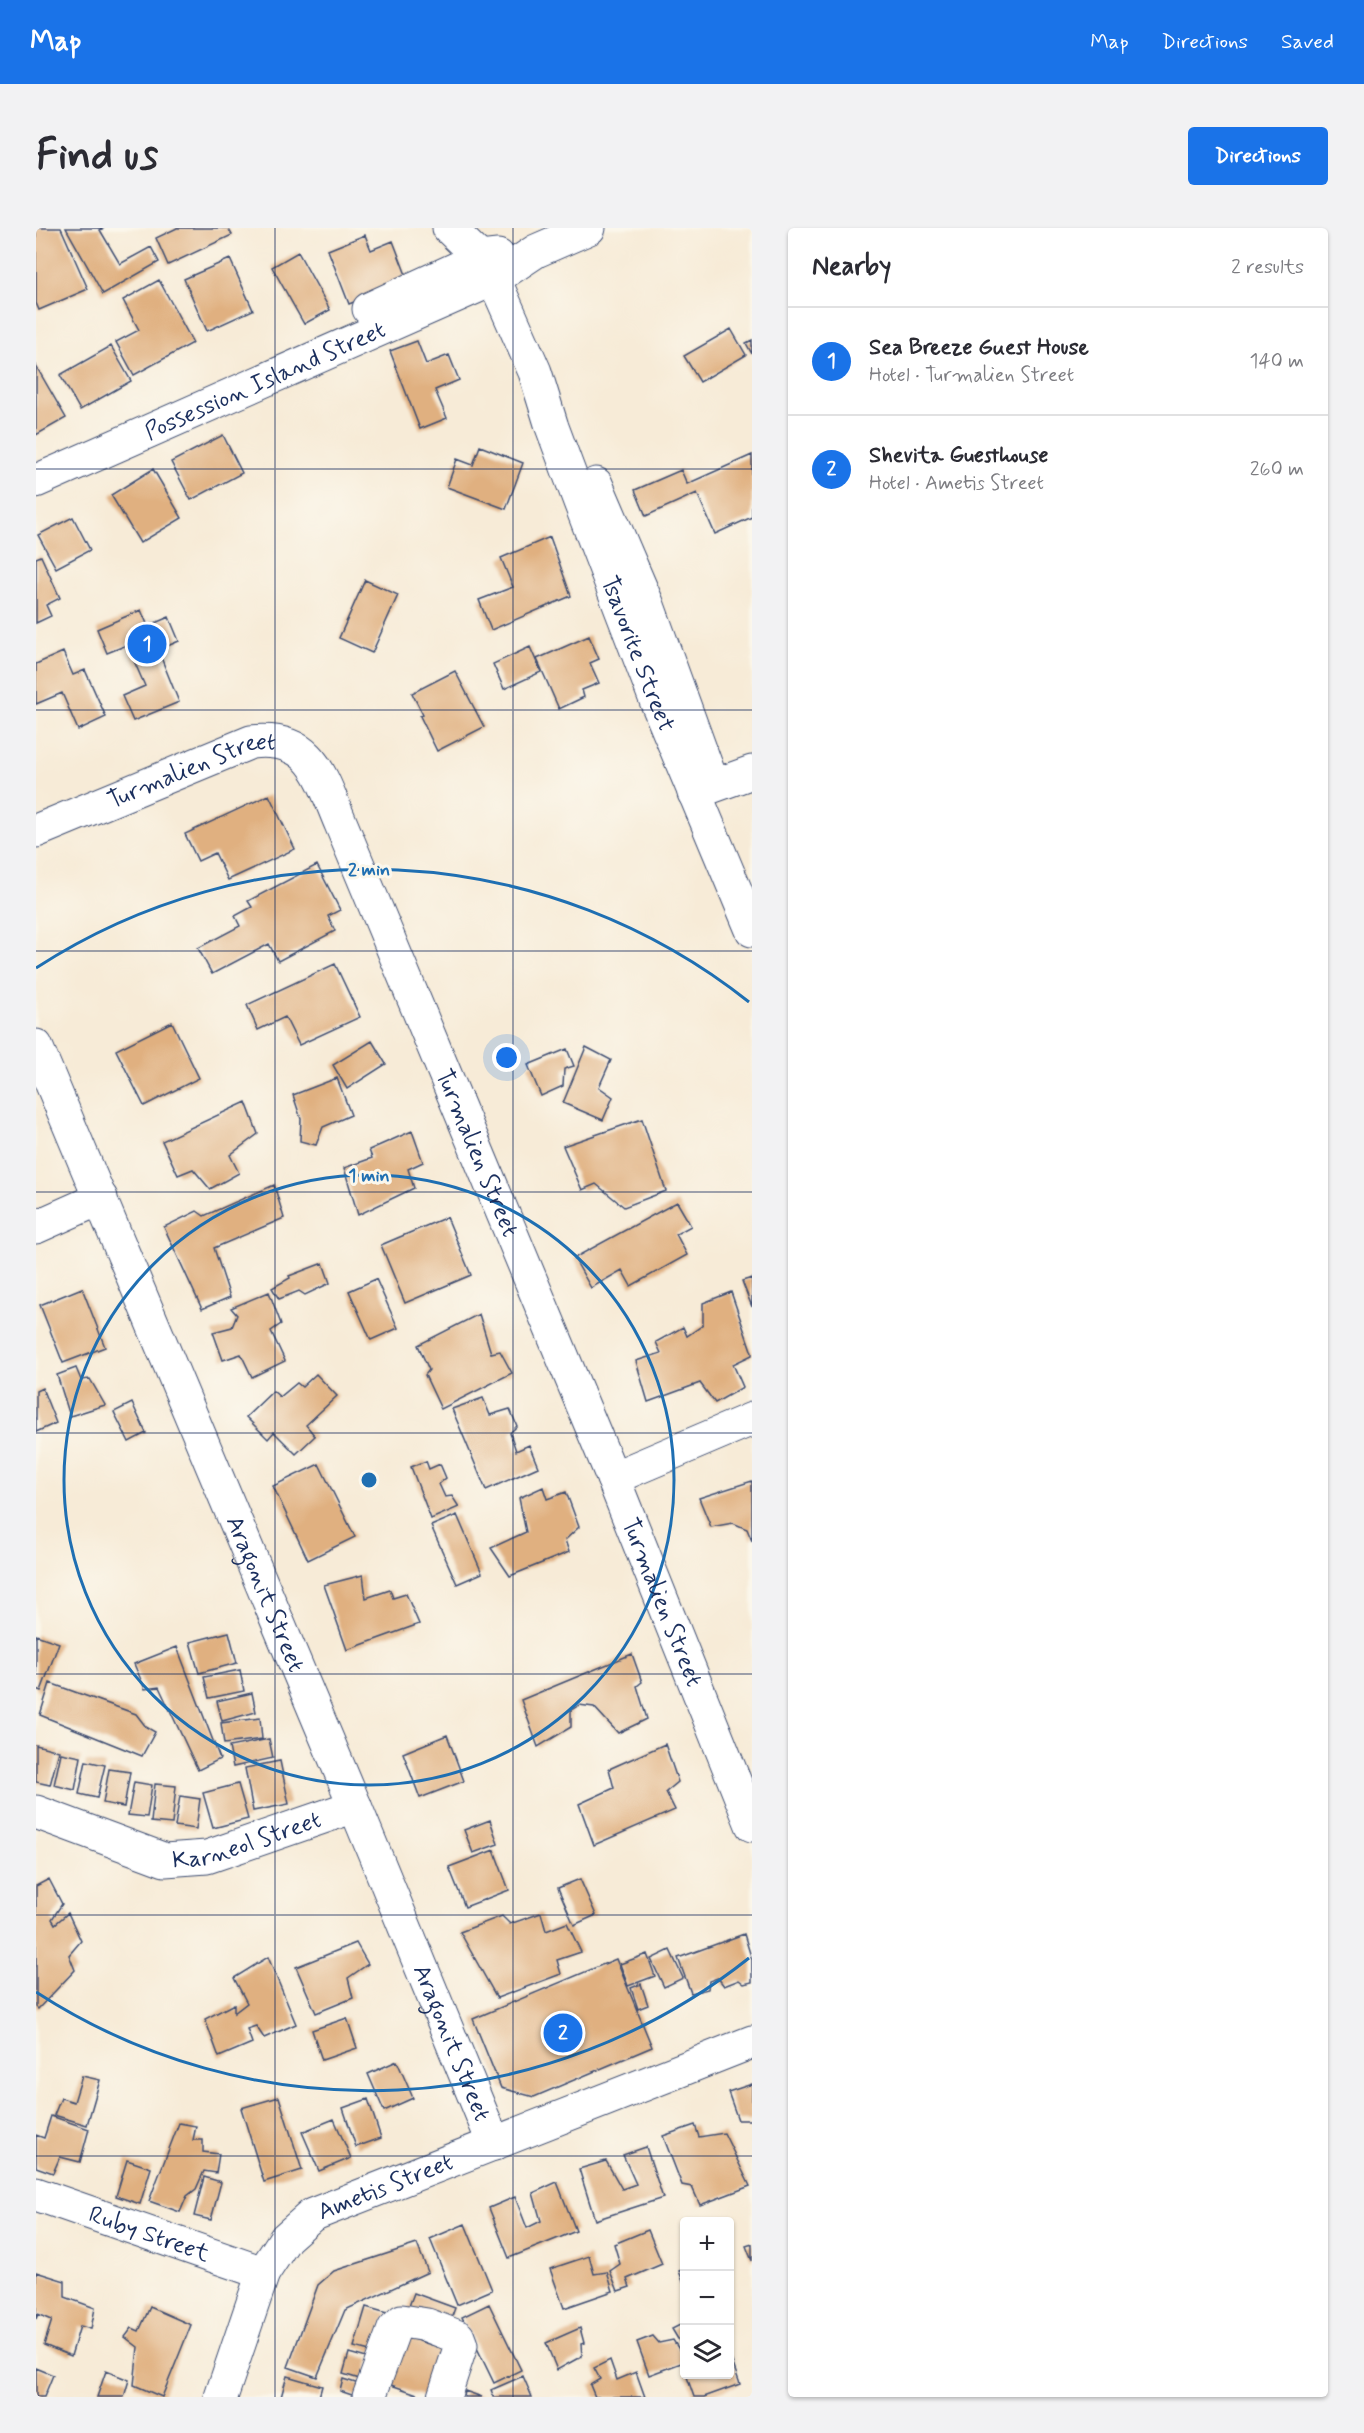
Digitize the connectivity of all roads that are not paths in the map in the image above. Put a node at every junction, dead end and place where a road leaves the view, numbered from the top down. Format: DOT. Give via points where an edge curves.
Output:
graph roads {
  1 [pos="449,228"];
  2 [pos="589,228"];
  3 [pos="550,240"];
  4 [pos="487,269"];
  5 [pos="36,459"];
  6 [pos="36,481"];
  7 [pos="752,772"];
  8 [pos="704,789"];
  9 [pos="36,831"];
  10 [pos="752,875"];
  11 [pos="752,930"];
  12 [pos="36,1046"];
  13 [pos="101,1198"];
  14 [pos="36,1227"];
  15 [pos="752,1419"];
  16 [pos="613,1478"];
  17 [pos="355,1806"];
  18 [pos="36,1812"];
  19 [pos="752,1825"];
  20 [pos="752,2042"];
  21 [pos="494,2144"];
  22 [pos="36,2194"];
  23 [pos="263,2273"];
  24 [pos="221,2397"];
  25 [pos="369,2397"];
  26 [pos="444,2397"];
  1 -- 4 [label="street, Tsavorite Street"];
  2 -- 3 [label="street"];
  3 -- 4 [label="street"];
  4 -- 5 [label="street, Possession Island Street"];
  4 -- 6 [label="street, Possession Island Street"];
  4 -- 8 [label="street, Tsavorite Street" via="536,372 571,422 647,603"];
  7 -- 8 [label="street"];
  8 -- 10 [label="street, Tsavorite Street"];
  8 -- 11 [label="street, Tsavorite Street"];
  9 -- 16 [label="street, Turmalien Street" via="251,742 282,742 310,761 333,806"];
  12 -- 13 [label="street, Aragonit Street"];
  13 -- 14 [label="street"];
  13 -- 17 [label="street, Aragonit Street"];
  15 -- 16 [label="street"];
  16 -- 19 [label="street, Turmalien Street"];
  17 -- 18 [label="street, Karneol Street" via="207,1857 165,1860"];
  17 -- 21 [label="street, Aragonit Street"];
  20 -- 21 [label="street, Ametis Street"];
  21 -- 23 [label="street, Ametis Street" via="312,2215 286,2238"];
  22 -- 23 [label="street, Ruby Street"];
  23 -- 24 [label="street, Ametis Street"];
  25 -- 26 [label="street" via="394,2329 402,2321 426,2325 460,2340"];
}
